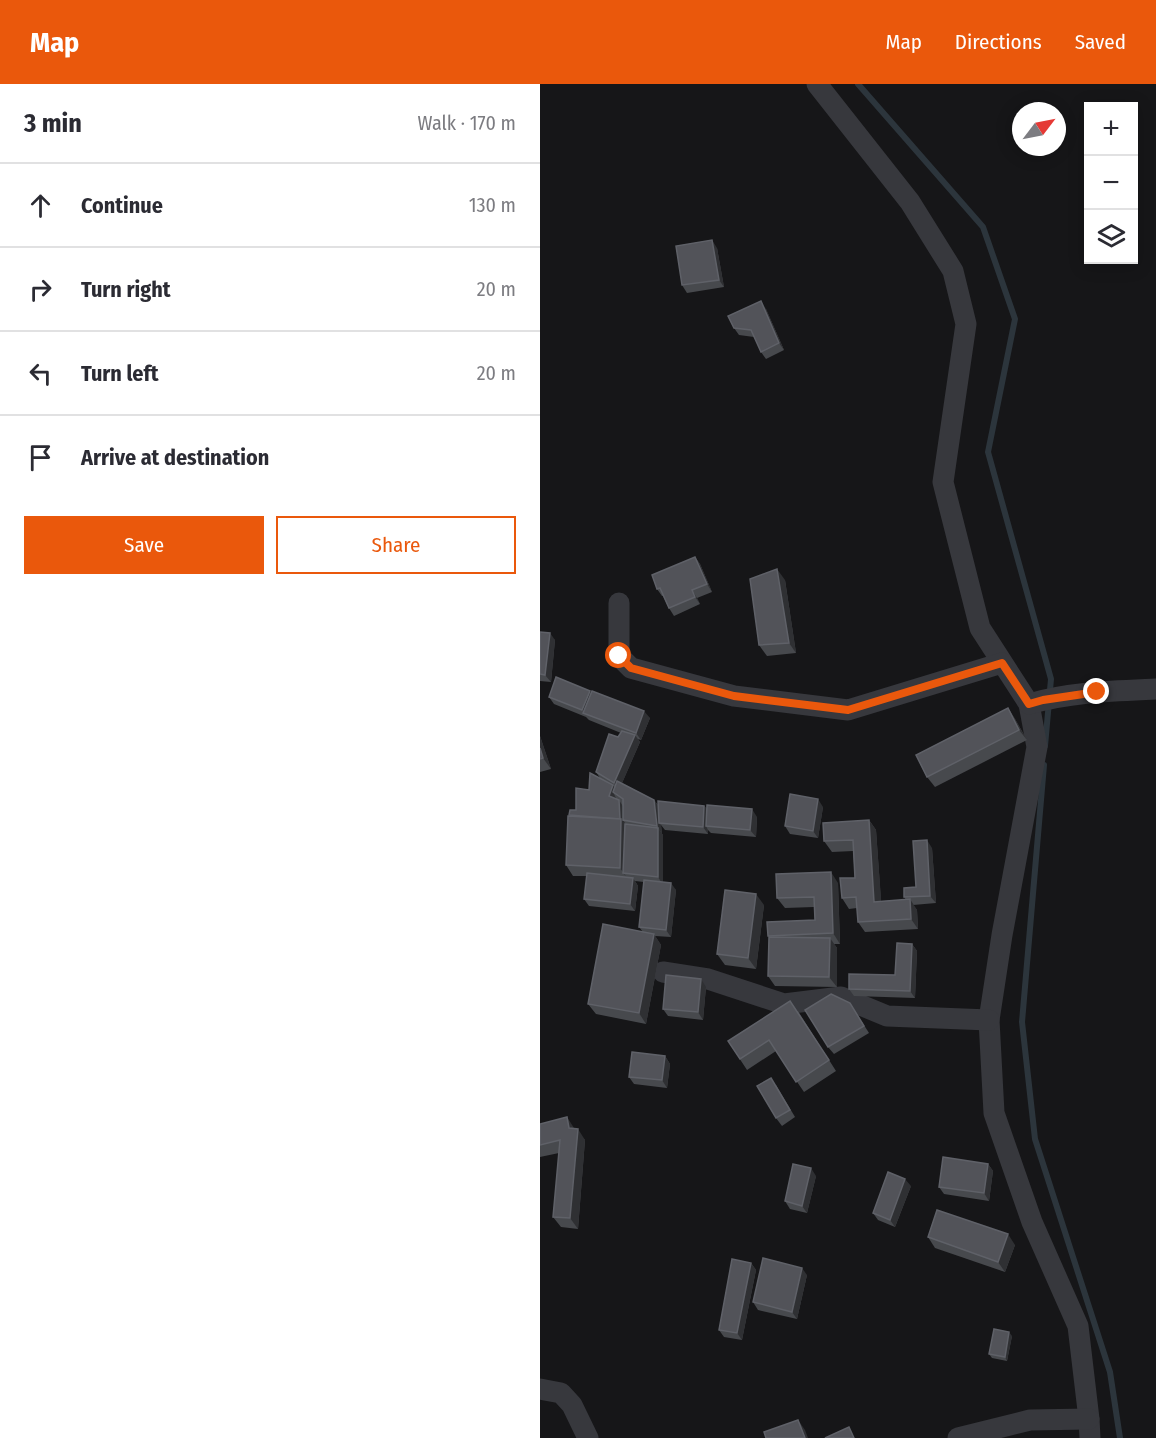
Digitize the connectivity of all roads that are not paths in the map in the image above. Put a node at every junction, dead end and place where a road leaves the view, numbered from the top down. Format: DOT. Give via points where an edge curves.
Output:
graph roads {
  1 [pos="817,84"];
  2 [pos="619,603"];
  3 [pos="1002,663"];
  4 [pos="1156,689"];
  5 [pos="1036,702"];
  6 [pos="663,972"];
  7 [pos="989,1020"];
  8 [pos="540,1389"];
  9 [pos="1090,1428"];
  10 [pos="588,1438"];
  11 [pos="958,1438"];
  1 -- 3 [label="street" via="910,202 953,271 966,324 943,482 980,628"];
  2 -- 3 [label="street" via="619,656 631,668 734,696 848,710"];
  3 -- 5 [label="street"];
  4 -- 5 [label="street" via="1097,692"];
  5 -- 7 [label="street" via="1037,747"];
  6 -- 7 [label="street" via="708,979 784,1004 841,997 887,1016"];
  7 -- 9 [label="street" via="994,1113 1032,1222 1078,1326"];
  8 -- 10 [label="street" via="561,1393 572,1405"];
  9 -- 11 [label="street" via="1030,1420"];
}
